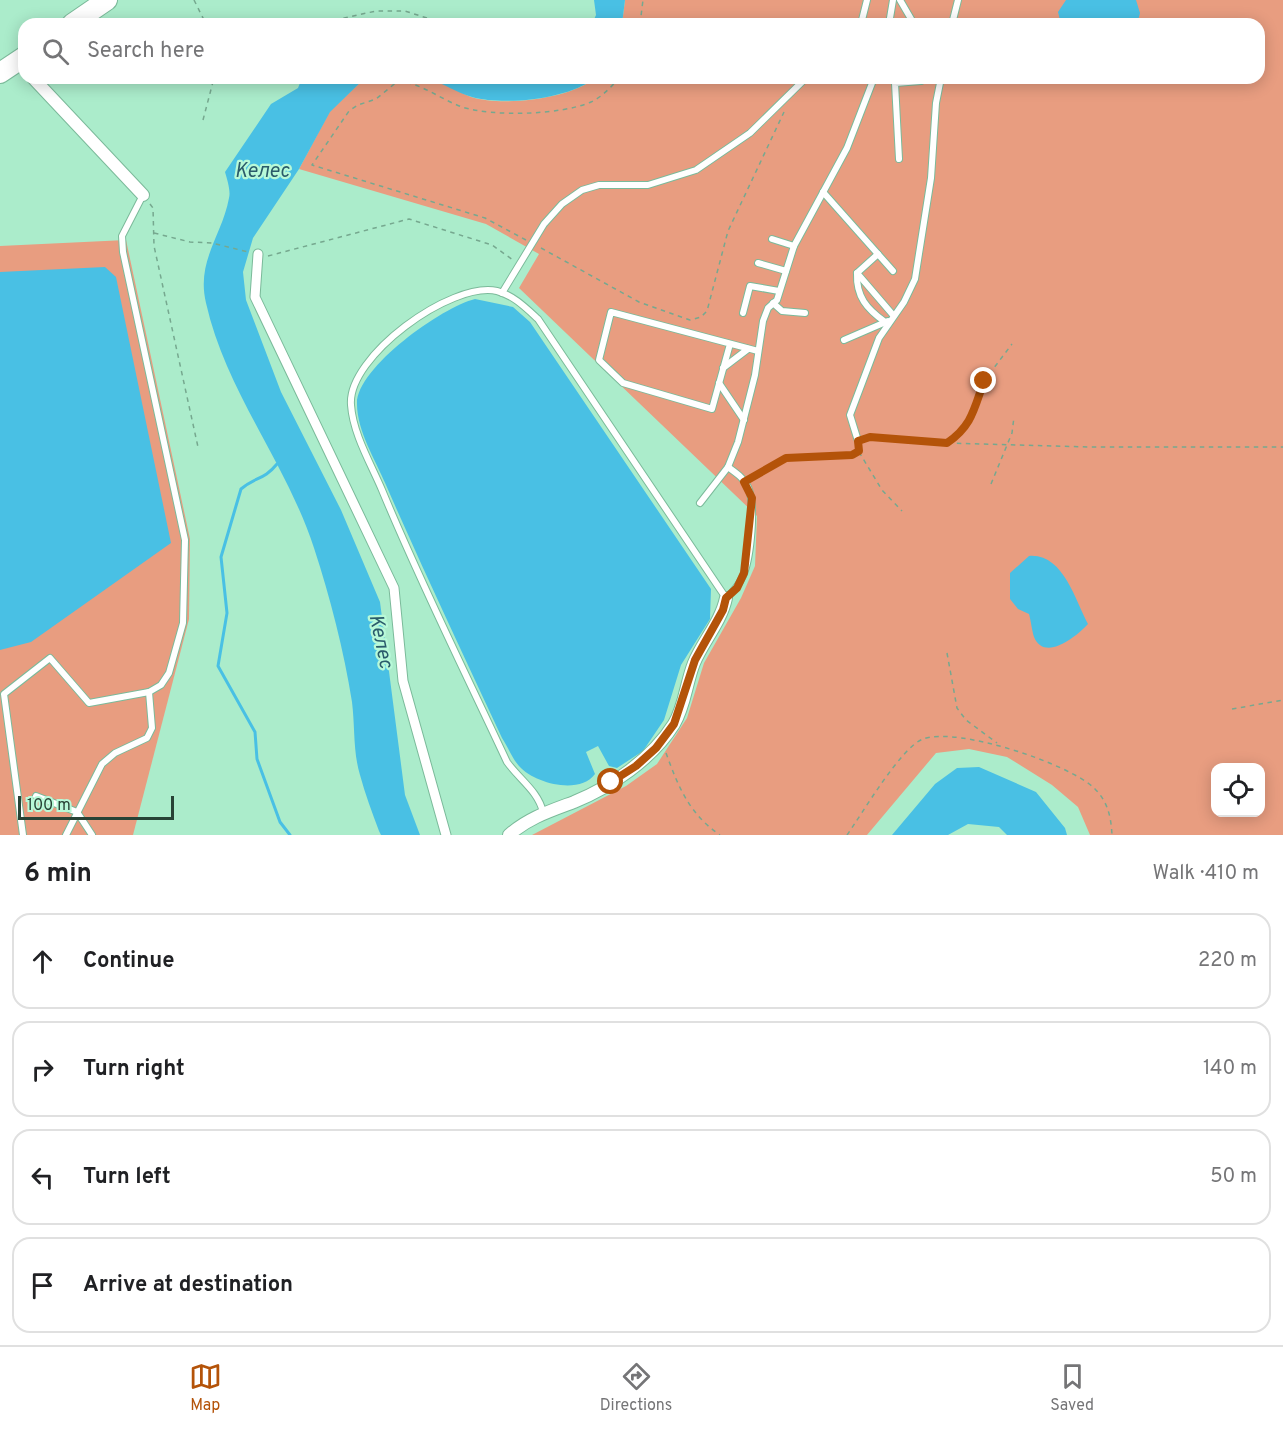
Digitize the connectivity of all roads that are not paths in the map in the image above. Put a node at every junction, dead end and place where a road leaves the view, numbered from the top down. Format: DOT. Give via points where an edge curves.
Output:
graph roads {
  1 [pos="107,0"];
  2 [pos="867,0"];
  3 [pos="893,0"];
  4 [pos="900,0"];
  5 [pos="958,0"];
  6 [pos="81,18"];
  7 [pos="862,18"];
  8 [pos="890,18"];
  9 [pos="910,18"];
  10 [pos="954,18"];
  11 [pos="18,64"];
  12 [pos="0,73"];
  13 [pos="39,84"];
  14 [pos="800,84"];
  15 [pos="872,84"];
  16 [pos="895,84"];
  17 [pos="940,84"];
  18 [pos="899,159"];
  19 [pos="823,192"];
  20 [pos="143,195"];
  21 [pos="772,239"];
  22 [pos="794,246"];
  23 [pos="258,254"];
  24 [pos="878,254"];
  25 [pos="758,263"];
  26 [pos="786,270"];
  27 [pos="893,271"];
  28 [pos="857,273"];
  29 [pos="780,291"];
  30 [pos="502,293"];
  31 [pos="773,303"];
  32 [pos="743,313"];
  33 [pos="805,313"];
  34 [pos="890,319"];
  35 [pos="844,340"];
  36 [pos="730,344"];
  37 [pos="748,349"];
  38 [pos="758,351"];
  39 [pos="723,368"];
  40 [pos="719,383"];
  41 [pos="744,420"];
  42 [pos="858,441"];
  43 [pos="728,467"];
  44 [pos="700,503"];
  45 [pos="726,598"];
  46 [pos="149,692"];
  47 [pos="36,796"];
  48 [pos="77,812"];
  49 [pos="543,812"];
  50 [pos="23,835"];
  51 [pos="66,835"];
  52 [pos="92,835"];
  53 [pos="446,835"];
  54 [pos="509,835"];
  1 -- 6 [label="main road"];
  2 -- 7 [label="lane"];
  3 -- 8 [label="lane"];
  4 -- 9 [label="lane"];
  5 -- 10 [label="lane"];
  11 -- 12 [label="main road"];
  13 -- 20 [label="street"];
  14 -- 30 [label="lane" via="750,133 696,170 648,185 599,185 582,190 562,204 532,243"];
  15 -- 19 [label="lane" via="847,148"];
  16 -- 18 [label="lane"];
  17 -- 34 [label="lane" via="931,178 915,279"];
  19 -- 22 [label="lane"];
  19 -- 24 [label="lane"];
  20 -- 46 [label="lane" via="122,236 123,252 185,540 183,623 169,673 161,685"];
  21 -- 22 [label="lane"];
  22 -- 26 [label="lane"];
  23 -- 53 [label="street" via="255,297 394,588 403,681"];
  24 -- 27 [label="lane"];
  24 -- 28 [label="lane"];
  25 -- 26 [label="lane"];
  26 -- 29 [label="lane"];
  28 -- 34 [label="lane"];
  28 -- 34 [label="lane" via="863,303"];
  29 -- 31 [label="lane"];
  29 -- 32 [label="lane" via="750,286"];
  30 -- 45 [label="lane" via="538,319"];
  30 -- 49 [label="lane" via="476,290 426,312 374,357 358,379 351,404 354,424 392,516 507,762 535,792"];
  31 -- 33 [label="lane" via="782,311"];
  31 -- 38 [label="lane" via="763,321"];
  34 -- 35 [label="lane"];
  34 -- 42 [label="lane" via="850,415"];
  36 -- 37 [label="lane"];
  36 -- 39 [label="lane"];
  36 -- 40 [label="lane" via="611,312 599,360 623,384 712,409"];
  37 -- 38 [label="lane"];
  37 -- 39 [label="lane"];
  38 -- 41 [label="lane"];
  39 -- 40 [label="lane"];
  40 -- 41 [label="lane"];
  41 -- 43 [label="lane"];
  43 -- 44 [label="lane"];
  43 -- 45 [label="lane" via="744,482 752,498 744,573 737,588"];
  45 -- 49 [label="street" via="695,660 674,724 662,740 636,766 611,782 575,802"];
  46 -- 48 [label="lane" via="152,728 147,738 115,753 102,764"];
  46 -- 50 [label="lane" via="89,703 50,658 4,694"];
  47 -- 48 [label="lane"];
  48 -- 51 [label="lane"];
  48 -- 52 [label="lane"];
  49 -- 54 [label="street"];
}
